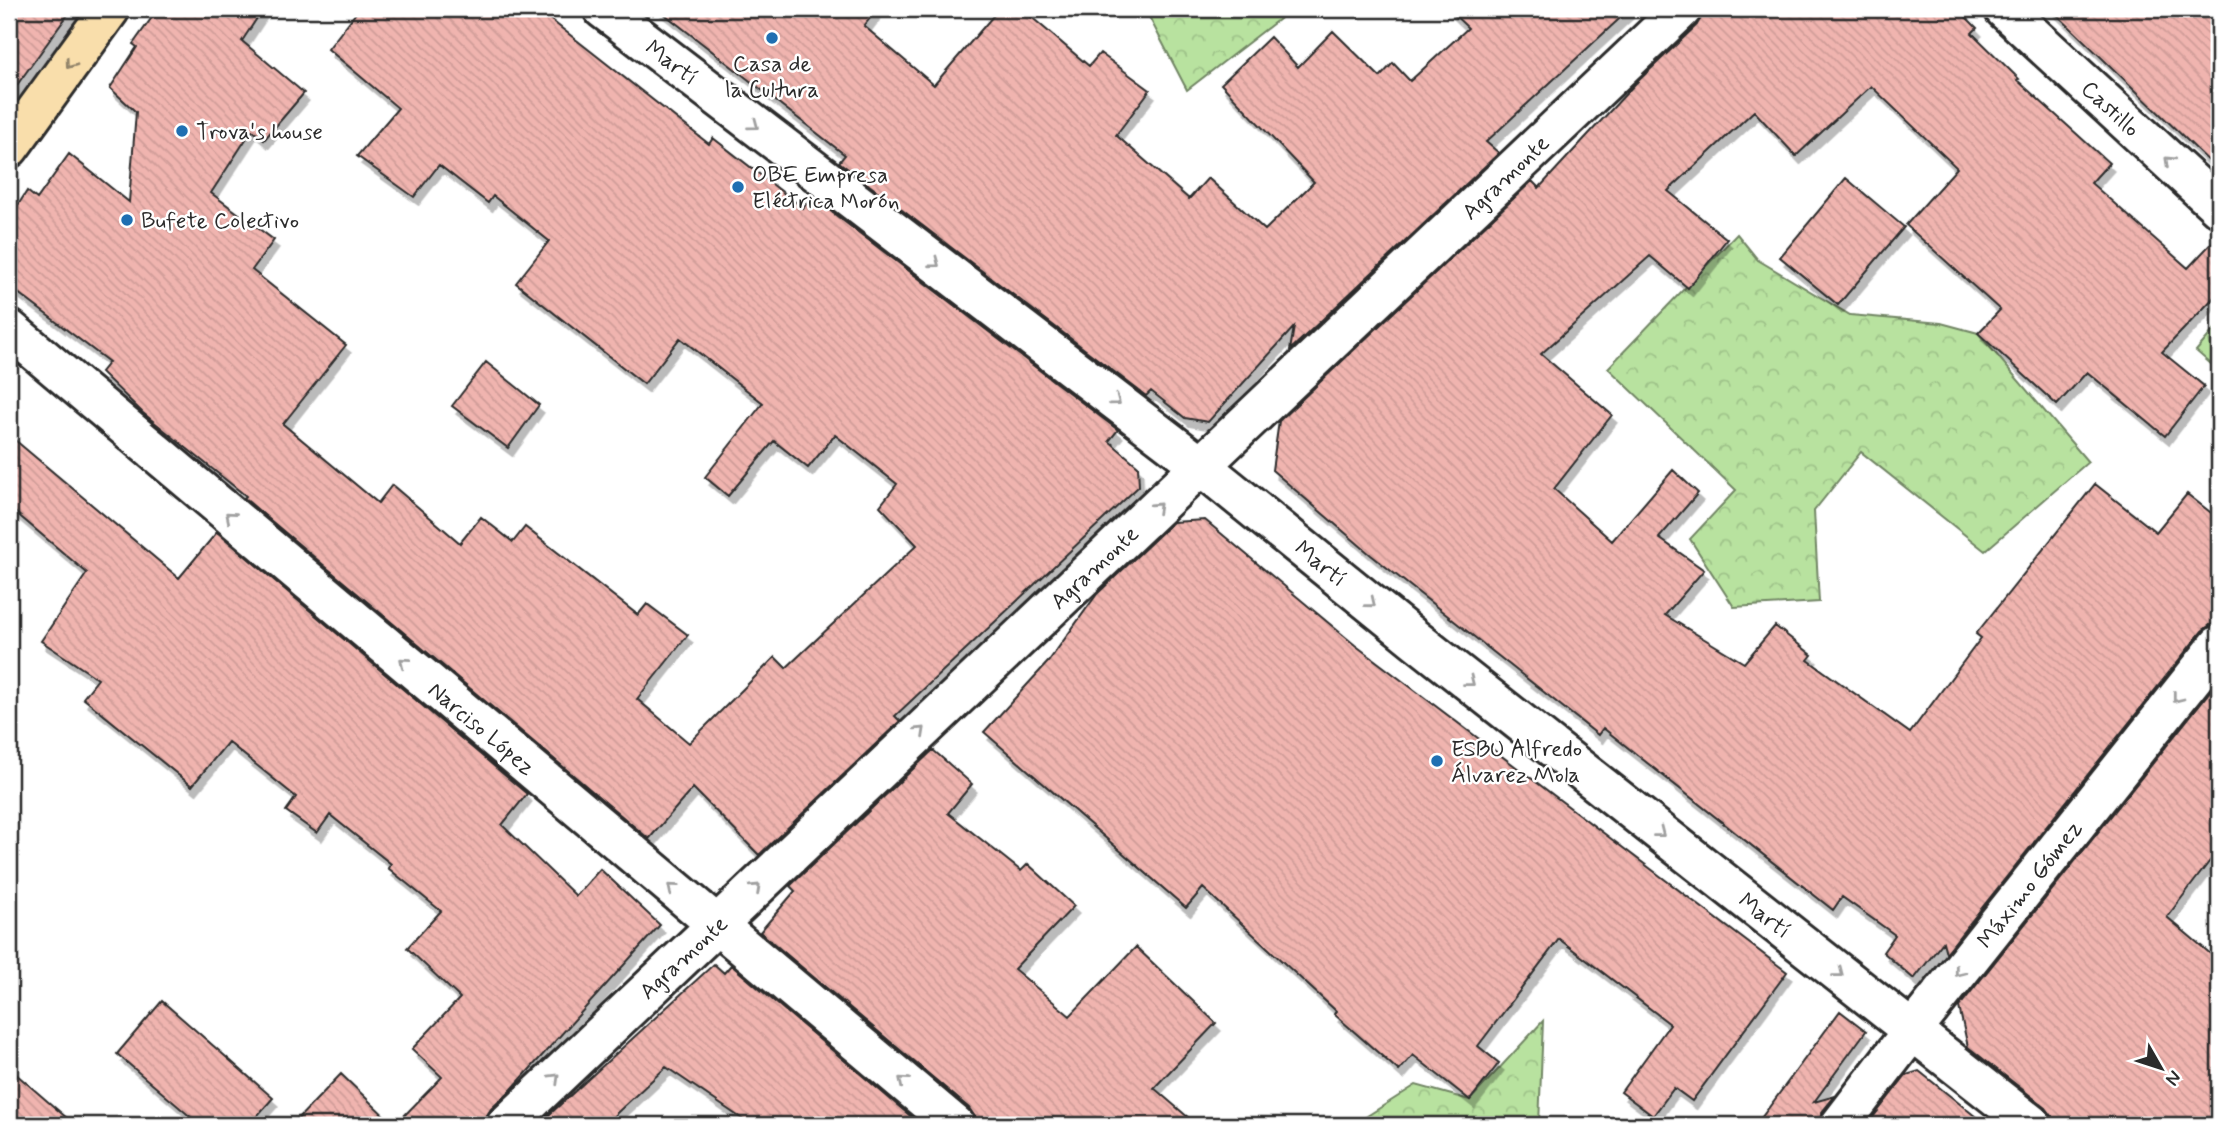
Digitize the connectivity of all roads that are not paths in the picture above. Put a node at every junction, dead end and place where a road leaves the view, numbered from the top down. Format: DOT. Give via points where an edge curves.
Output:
graph roads {
  1 [pos="110,9"];
  2 [pos="603,9"];
  3 [pos="1682,9"];
  4 [pos="2004,9"];
  5 [pos="9,148"];
  6 [pos="2219,207"];
  7 [pos="9,329"];
  8 [pos="1201,466"];
  9 [pos="2219,645"];
  10 [pos="716,925"];
  11 [pos="1912,1031"];
  12 [pos="506,1125"];
  13 [pos="955,1125"];
  14 [pos="1840,1125"];
  15 [pos="2032,1125"];
  1 -- 5 [label="main road, one-way"];
  2 -- 8 [label="main road, Martí, one-way"];
  3 -- 8 [label="main road, Agramonte"];
  6 -- 4 [label="main road, Castillo, one-way"];
  10 -- 7 [label="main road, Narciso López, one-way"];
  10 -- 8 [label="main road, Agramonte, one-way"];
  8 -- 11 [label="main road, Martí, one-way"];
  9 -- 11 [label="main road, Máximo Gómez, one-way"];
  12 -- 10 [label="main road, Agramonte, one-way"];
  13 -- 10 [label="main road, Narciso López, one-way"];
  11 -- 14 [label="main road, Máximo Gómez"];
  11 -- 15 [label="main road, Martí"];
}
